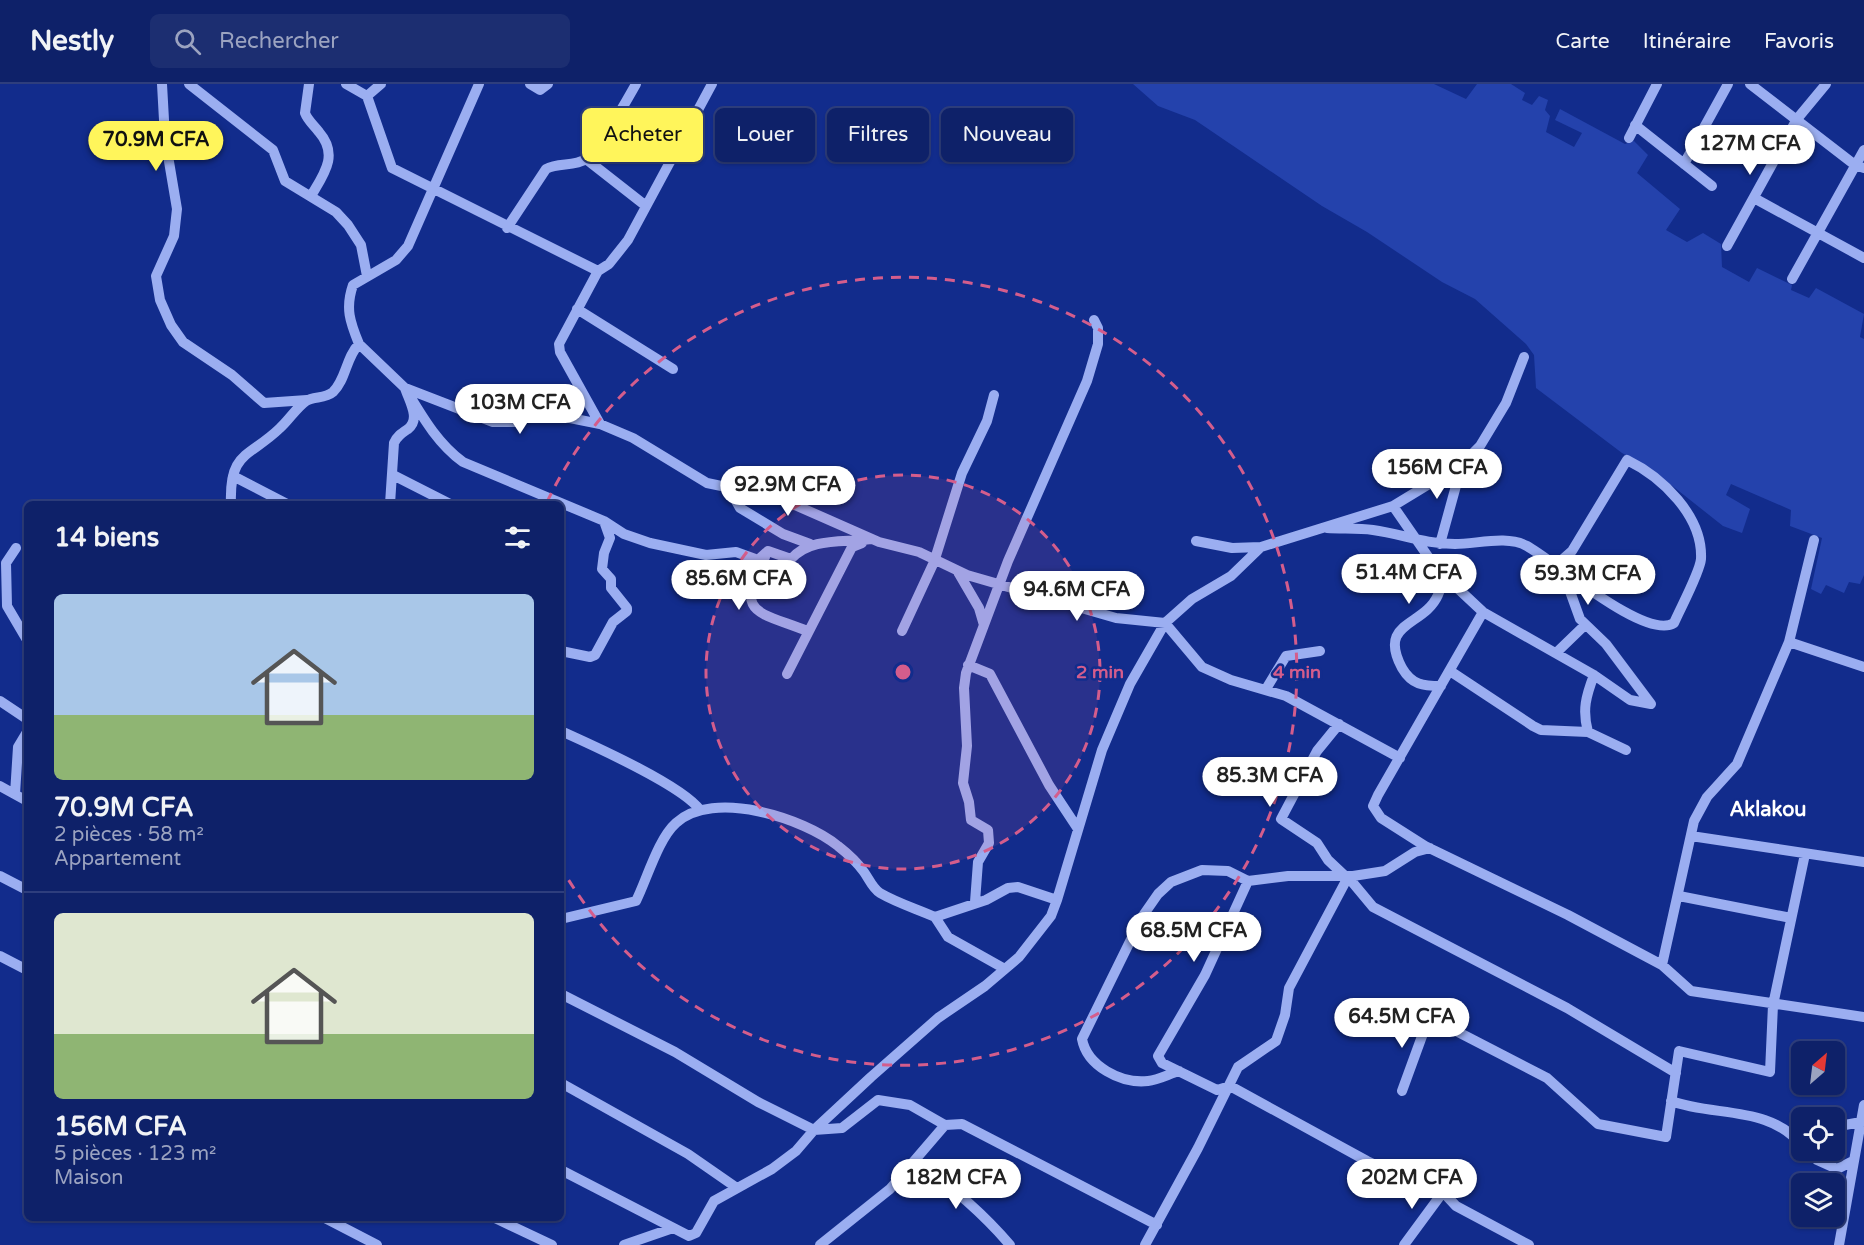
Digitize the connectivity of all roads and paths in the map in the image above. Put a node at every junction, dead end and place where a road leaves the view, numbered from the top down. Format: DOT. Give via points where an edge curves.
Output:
graph roads {
  1 [pos="162,84"];
  2 [pos="189,84"];
  3 [pos="309,84"];
  4 [pos="346,84"];
  5 [pos="381,84"];
  6 [pos="479,84"];
  7 [pos="530,84"];
  8 [pos="548,84"];
  9 [pos="636,84"];
  10 [pos="712,84"];
  11 [pos="1657,84"];
  12 [pos="1728,84"];
  13 [pos="1750,84"];
  14 [pos="1826,84"];
  15 [pos="367,96"];
  16 [pos="620,108"];
  17 [pos="1797,119"];
  18 [pos="1635,125"];
  19 [pos="1629,138"];
  20 [pos="1864,150"];
  21 [pos="582,160"];
  22 [pos="590,162"];
  23 [pos="1684,164"];
  24 [pos="1859,167"];
  25 [pos="1712,186"];
  26 [pos="432,189"];
  27 [pos="311,196"];
  28 [pos="1754,198"];
  29 [pos="646,206"];
  30 [pos="507,228"];
  31 [pos="1817,233"];
  32 [pos="1727,246"];
  33 [pos="1864,258"];
  34 [pos="598,271"];
  35 [pos="367,276"];
  36 [pos="1791,279"];
  37 [pos="577,309"];
  38 [pos="1094,320"];
  39 [pos="359,344"];
  40 [pos="1524,357"];
  41 [pos="673,369"];
  42 [pos="405,388"];
  43 [pos="994,395"];
  44 [pos="307,400"];
  45 [pos="600,424"];
  46 [pos="1462,464"];
  47 [pos="393,475"];
  48 [pos="233,476"];
  49 [pos="727,485"];
  50 [pos="231,501"];
  51 [pos="281,501"];
  52 [pos="390,501"];
  53 [pos="444,501"];
  54 [pos="556,501"];
  55 [pos="564,504"];
  56 [pos="1393,506"];
  57 [pos="604,521"];
  58 [pos="1321,527"];
  59 [pos="871,539"];
  60 [pos="1814,540"];
  61 [pos="1196,541"];
  62 [pos="1418,542"];
  63 [pos="810,544"];
  64 [pos="1440,544"];
  65 [pos="1261,547"];
  66 [pos="16,548"];
  67 [pos="768,551"];
  68 [pos="934,562"];
  69 [pos="1436,568"];
  70 [pos="1559,569"];
  71 [pos="958,572"];
  72 [pos="999,584"];
  73 [pos="1483,612"];
  74 [pos="1165,623"];
  75 [pos="1586,625"];
  76 [pos="984,626"];
  77 [pos="807,631"];
  78 [pos="902,631"];
  79 [pos="24,635"];
  80 [pos="1789,642"];
  81 [pos="1320,651"];
  82 [pos="564,652"];
  83 [pos="1556,653"];
  84 [pos="968,665"];
  85 [pos="1864,667"];
  86 [pos="1450,671"];
  87 [pos="787,674"];
  88 [pos="1594,675"];
  89 [pos="1441,686"];
  90 [pos="1266,689"];
  91 [pos="0,700"];
  92 [pos="24,717"];
  93 [pos="1339,724"];
  94 [pos="564,732"];
  95 [pos="1588,732"];
  96 [pos="24,737"];
  97 [pos="1626,750"];
  98 [pos="1400,758"];
  99 [pos="0,786"];
  100 [pos="15,794"];
  101 [pos="24,799"];
  102 [pos="700,810"];
  103 [pos="1078,829"];
  104 [pos="1691,836"];
  105 [pos="1430,848"];
  106 [pos="1804,854"];
  107 [pos="1864,862"];
  108 [pos="0,876"];
  109 [pos="1345,876"];
  110 [pos="1248,881"];
  111 [pos="24,888"];
  112 [pos="1679,896"];
  113 [pos="1057,900"];
  114 [pos="975,902"];
  115 [pos="935,917"];
  116 [pos="564,918"];
  117 [pos="1791,918"];
  118 [pos="0,956"];
  119 [pos="1662,965"];
  120 [pos="24,968"];
  121 [pos="1005,969"];
  122 [pos="564,996"];
  123 [pos="1773,1005"];
  124 [pos="1413,1006"];
  125 [pos="1429,1017"];
  126 [pos="1864,1017"];
  127 [pos="1179,1071"];
  128 [pos="1676,1073"];
  129 [pos="564,1085"];
  130 [pos="1230,1086"];
  131 [pos="1402,1091"];
  132 [pos="1671,1101"];
  133 [pos="1864,1105"];
  134 [pos="1861,1122"];
  135 [pos="945,1125"];
  136 [pos="1845,1125"];
  137 [pos="814,1130"];
  138 [pos="1791,1130"];
  139 [pos="916,1161"];
  140 [pos="1818,1161"];
  141 [pos="1853,1161"];
  142 [pos="564,1172"];
  143 [pos="737,1188"];
  144 [pos="1443,1192"];
  145 [pos="331,1221"];
  146 [pos="499,1221"];
  147 [pos="1157,1225"];
  148 [pos="673,1228"];
  149 [pos="526,1240"];
  150 [pos="377,1245"];
  151 [pos="552,1245"];
  152 [pos="624,1245"];
  153 [pos="820,1245"];
  154 [pos="1010,1245"];
  155 [pos="1145,1245"];
  156 [pos="1404,1245"];
  157 [pos="1529,1245"];
  158 [pos="1839,1245"];
  1 -- 44 [label="street" via="165,138 177,210 174,236 156,276 160,300 171,325 183,342 232,375 264,403"];
  2 -- 27 [label="street" via="273,150 285,181"];
  3 -- 27 [label="street" via="305,113 329,145 330,156"];
  4 -- 15 [label="street"];
  5 -- 15 [label="street"];
  6 -- 26 [label="street"];
  7 -- 8 [label="street" via="540,90"];
  9 -- 16 [label="street"];
  10 -- 29 [label="street"];
  11 -- 18 [label="street"];
  12 -- 23 [label="street"];
  13 -- 17 [label="street"];
  14 -- 17 [label="street"];
  15 -- 26 [label="street" via="392,168"];
  17 -- 24 [label="street"];
  17 -- 28 [label="street"];
  18 -- 19 [label="street"];
  18 -- 23 [label="street"];
  20 -- 24 [label="street"];
  21 -- 30 [label="street" via="546,169"];
  22 -- 29 [label="street"];
  23 -- 25 [label="street"];
  24 -- 31 [label="street"];
  26 -- 30 [label="street"];
  26 -- 35 [label="street" via="408,246 396,260"];
  27 -- 35 [label="street" via="348,225 361,244"];
  28 -- 31 [label="street"];
  28 -- 32 [label="street"];
  29 -- 34 [label="street" via="619,252"];
  30 -- 34 [label="street"];
  31 -- 33 [label="street"];
  31 -- 36 [label="street"];
  34 -- 37 [label="street"];
  35 -- 39 [label="street" via="353,285 347,301 349,320"];
  37 -- 41 [label="street"];
  37 -- 45 [label="street" via="559,347"];
  38 -- 72 [label="street" via="1098,344 1087,381"];
  39 -- 42 [label="street"];
  39 -- 44 [label="street" via="351,352 334,391"];
  40 -- 46 [label="street" via="1506,403 1480,446"];
  42 -- 45 [label="street" via="493,422 515,422 540,412"];
  42 -- 47 [label="street" via="415,417 413,426 394,443"];
  42 -- 54 [label="street" via="433,434 463,462"];
  43 -- 68 [label="street" via="987,421 962,473"];
  44 -- 48 [label="street" via="279,430 240,458"];
  45 -- 49 [label="street" via="633,438 707,483"];
  46 -- 56 [label="street"];
  46 -- 64 [label="street"];
  47 -- 52 [label="street"];
  47 -- 53 [label="street"];
  48 -- 50 [label="street"];
  48 -- 51 [label="street"];
  49 -- 59 [label="street" via="779,498"];
  49 -- 63 [label="street" via="740,508 783,534"];
  55 -- 57 [label="street"];
  56 -- 58 [label="street"];
  56 -- 62 [label="street"];
  57 -- 67 [label="street" via="624,534 650,543 706,555 736,552 758,560"];
  57 -- 82 [label="street" via="610,538 602,569 627,611 612,622 595,655"];
  58 -- 62 [label="street" via="1374,530"];
  58 -- 65 [label="street"];
  59 -- 63 [label="street"];
  59 -- 68 [label="street" via="909,548"];
  59 -- 77 [label="street" via="852,547"];
  60 -- 80 [label="street"];
  61 -- 65 [label="street" via="1232,548"];
  62 -- 64 [label="street"];
  62 -- 69 [label="street"];
  63 -- 67 [label="street" via="790,559"];
  64 -- 70 [label="street" via="1515,541"];
  65 -- 74 [label="street" via="1231,576 1192,600"];
  66 -- 79 [label="street" via="6,563 7,606"];
  67 -- 77 [label="street" via="752,582 750,601 755,610"];
  68 -- 71 [label="street"];
  68 -- 78 [label="street"];
  69 -- 73 [label="street"];
  69 -- 89 [label="street" via="1441,584 1438,597 1400,633 1393,642 1393,650 1408,679 1424,686"];
  70 -- 70 [label="street" via="1640,621 1667,626 1674,623 1701,560 1686,510 1653,475 1627,460"];
  70 -- 75 [label="street" via="1574,609"];
  71 -- 72 [label="street"];
  71 -- 76 [label="street" via="979,608"];
  72 -- 74 [label="street" via="1116,618"];
  72 -- 76 [label="street"];
  73 -- 83 [label="street"];
  73 -- 86 [label="street"];
  74 -- 90 [label="street" via="1202,667 1230,680"];
  74 -- 103 [label="street" via="1130,684 1106,740"];
  75 -- 83 [label="street"];
  75 -- 88 [label="street" via="1651,704 1630,700"];
  76 -- 84 [label="street"];
  77 -- 87 [label="street"];
  80 -- 85 [label="street"];
  80 -- 104 [label="street" via="1737,764 1707,797"];
  81 -- 90 [label="street" via="1286,656"];
  83 -- 88 [label="street"];
  84 -- 103 [label="street" via="990,674 1049,785"];
  84 -- 114 [label="street" via="964,688 967,746 963,783 971,820 988,830 989,843 978,862"];
  86 -- 89 [label="street"];
  86 -- 95 [label="street" via="1541,730"];
  88 -- 95 [label="street" via="1583,714"];
  89 -- 98 [label="street"];
  90 -- 93 [label="street"];
  91 -- 92 [label="street"];
  93 -- 98 [label="street"];
  93 -- 109 [label="street" via="1317,751 1281,819 1317,843"];
  94 -- 102 [label="street" via="675,790"];
  95 -- 97 [label="street"];
  96 -- 100 [label="street" via="18,747"];
  98 -- 105 [label="street" via="1374,806 1381,818"];
  99 -- 100 [label="street"];
  100 -- 101 [label="street"];
  102 -- 115 [label="street" via="726,806 787,819 818,832 863,870 878,892"];
  102 -- 116 [label="street" via="675,824 636,901"];
  103 -- 113 [label="street"];
  104 -- 106 [label="street"];
  104 -- 112 [label="street"];
  105 -- 109 [label="street" via="1415,852 1385,871"];
  105 -- 119 [label="street"];
  106 -- 107 [label="street"];
  106 -- 117 [label="street"];
  108 -- 111 [label="street"];
  109 -- 110 [label="street"];
  110 -- 127 [label="street" via="1205,975 1158,1056 1162,1063"];
  110 -- 127 [label="street" via="1228,871 1202,870 1171,882 1142,917 1082,1034 1084,1049 1117,1078 1148,1081"];
  112 -- 117 [label="street"];
  112 -- 119 [label="street"];
  113 -- 114 [label="street" via="1018,887"];
  113 -- 121 [label="street" via="1035,940"];
  114 -- 115 [label="street"];
  115 -- 121 [label="street" via="948,937"];
  117 -- 123 [label="street"];
  118 -- 120 [label="street"];
  119 -- 123 [label="street" via="1691,991"];
  121 -- 137 [label="street" via="938,1018"];
  122 -- 137 [label="street"];
  123 -- 126 [label="street"];
  123 -- 128 [label="street" via="1770,1072 1679,1052"];
  124 -- 125 [label="street"];
  125 -- 131 [label="street"];
  125 -- 132 [label="street" via="1547,1078 1598,1124 1666,1137"];
  127 -- 130 [label="street" via="1217,1090"];
  128 -- 130 [label="street" via="1567,1008 1373,907 1348,877 1289,988 1276,1041 1238,1067"];
  128 -- 132 [label="street"];
  129 -- 143 [label="street" via="688,1155"];
  130 -- 144 [label="street" via="1367,1161 1420,1186"];
  130 -- 147 [label="street"];
  132 -- 138 [label="street" via="1733,1111"];
  133 -- 134 [label="street"];
  134 -- 136 [label="street"];
  134 -- 141 [label="street"];
  135 -- 137 [label="street" via="910,1105 878,1100 842,1128"];
  135 -- 139 [label="street"];
  135 -- 147 [label="street" via="962,1124"];
  137 -- 143 [label="street" via="796,1151"];
  139 -- 153 [label="street" via="890,1189"];
  139 -- 154 [label="street" via="991,1221"];
  140 -- 141 [label="street" via="1837,1169"];
  141 -- 158 [label="street"];
  142 -- 148 [label="street"];
  143 -- 148 [label="street" via="709,1207 693,1236"];
  144 -- 156 [label="street"];
  144 -- 157 [label="street" via="1456,1206"];
  145 -- 150 [label="street"];
  146 -- 149 [label="street"];
  147 -- 155 [label="street"];
  148 -- 152 [label="street"];
  149 -- 151 [label="street"];
}
